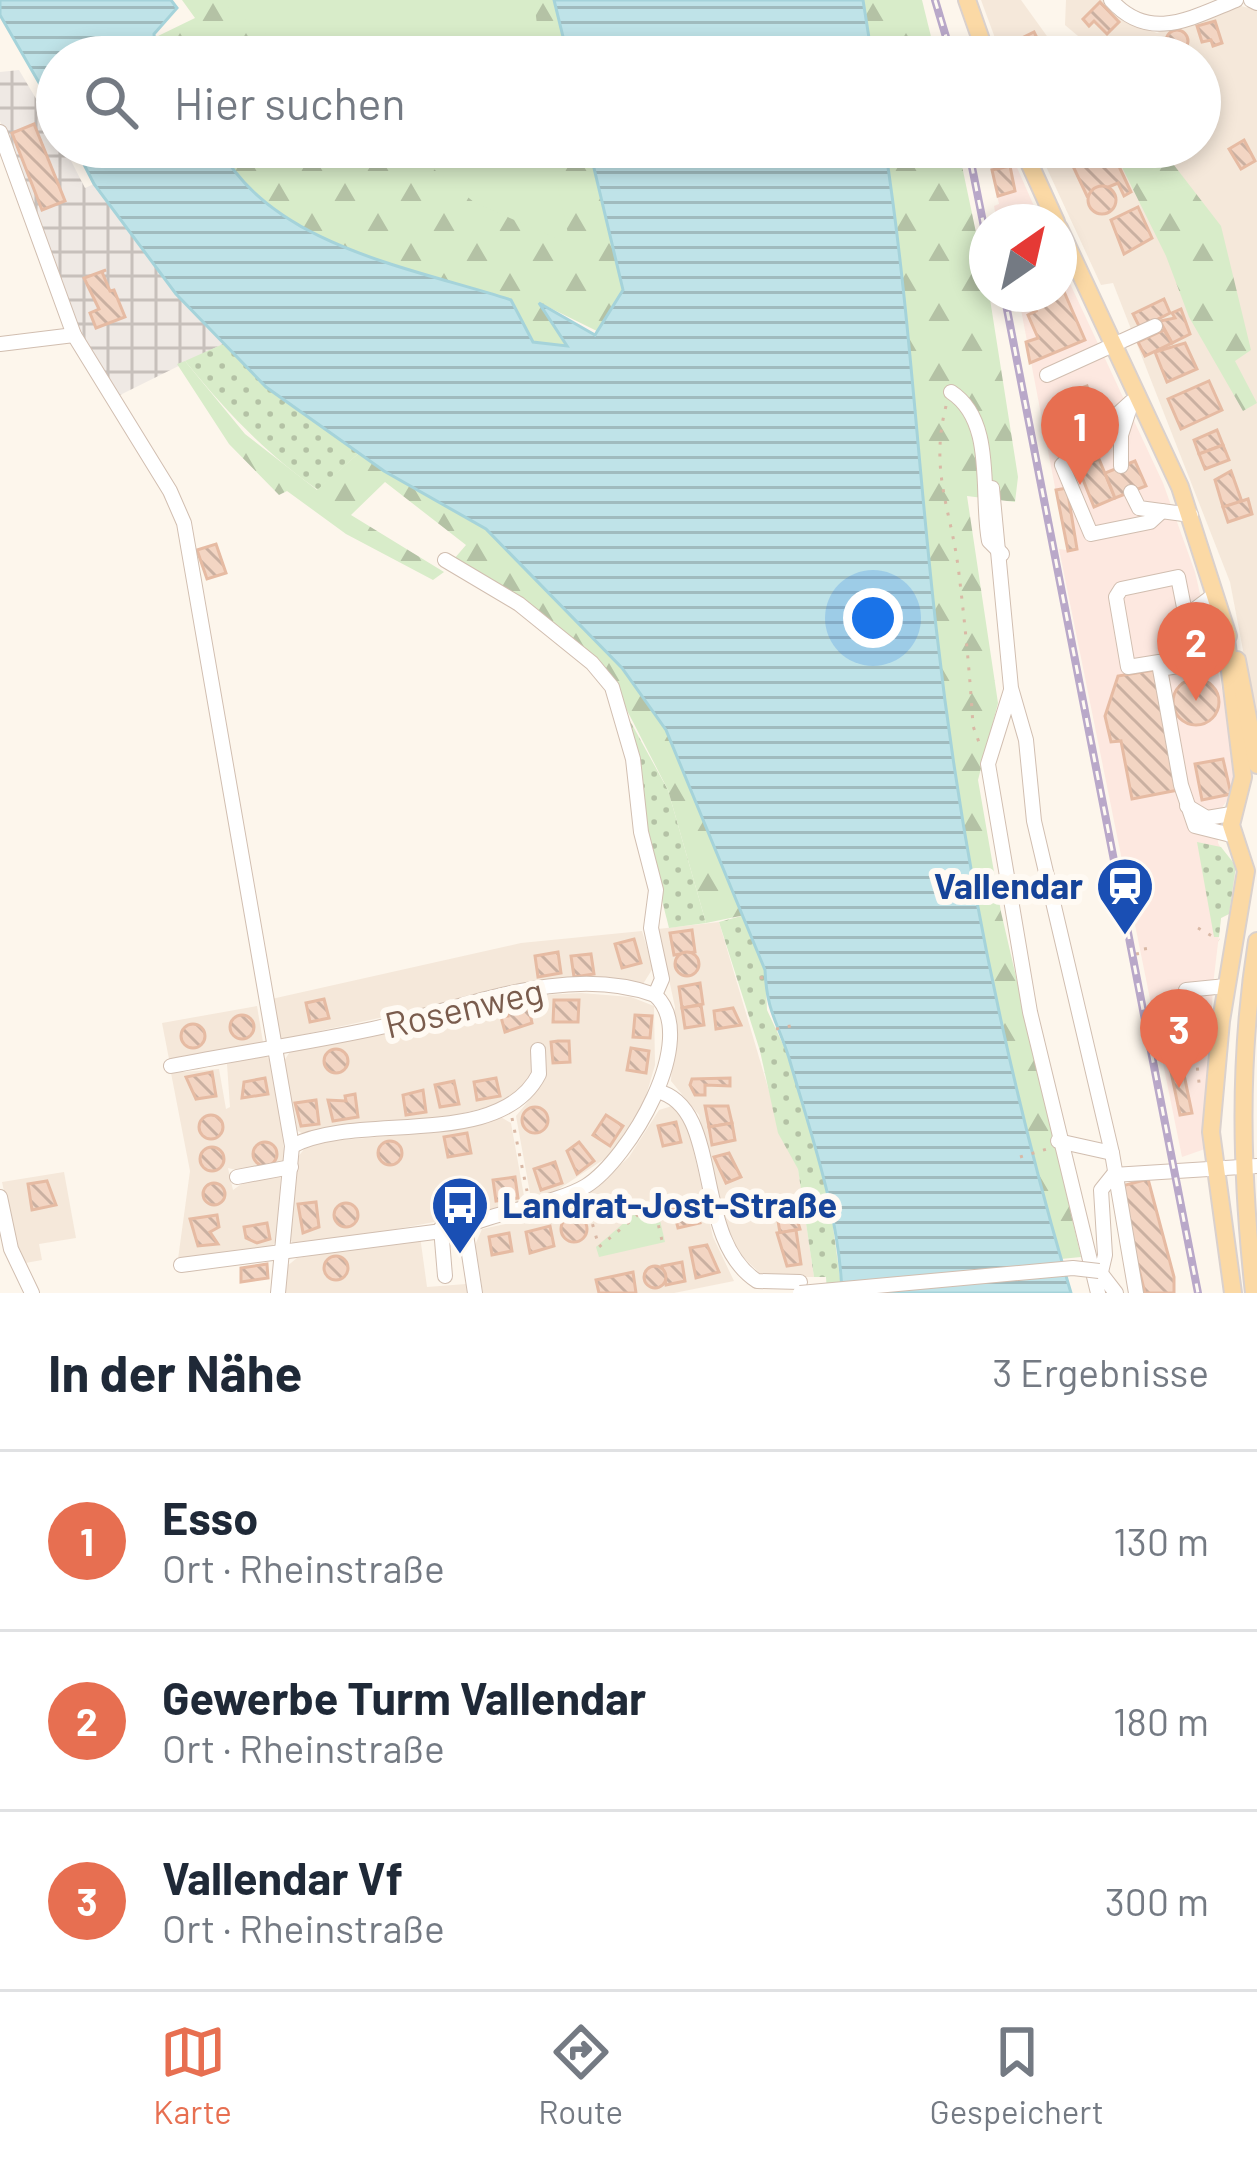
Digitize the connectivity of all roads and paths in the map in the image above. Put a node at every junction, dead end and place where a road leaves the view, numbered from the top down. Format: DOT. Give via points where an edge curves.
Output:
graph roads {
  1 [pos="967,0"];
  2 [pos="1111,0"];
  3 [pos="1236,0"];
  4 [pos="980,36"];
  5 [pos="0,132"];
  6 [pos="1032,168"];
  7 [pos="1048,204"];
  8 [pos="1077,265"];
  9 [pos="1155,326"];
  10 [pos="74,334"];
  11 [pos="0,344"];
  12 [pos="1116,347"];
  13 [pos="1047,375"];
  14 [pos="951,392"];
  15 [pos="1133,394"];
  16 [pos="1121,466"];
  17 [pos="992,488"];
  18 [pos="1131,492"];
  19 [pos="1162,511"];
  20 [pos="1191,515"];
  21 [pos="1002,554"];
  22 [pos="445,560"];
  23 [pos="1215,594"];
  24 [pos="1186,616"];
  25 [pos="1225,629"];
  26 [pos="1159,662"];
  27 [pos="1011,688"];
  28 [pos="988,764"];
  29 [pos="1257,766"];
  30 [pos="1243,802"];
  31 [pos="1187,806"];
  32 [pos="1236,838"];
  33 [pos="1257,848"];
  34 [pos="1198,928"];
  35 [pos="1219,940"];
  36 [pos="1257,941"];
  37 [pos="1145,946"];
  38 [pos="1136,954"];
  39 [pos="771,975"];
  40 [pos="760,978"];
  41 [pos="1226,986"];
  42 [pos="1186,990"];
  43 [pos="655,995"];
  44 [pos="1147,1013"];
  45 [pos="795,1025"];
  46 [pos="776,1029"];
  47 [pos="274,1046"];
  48 [pos="538,1051"];
  49 [pos="1198,1064"];
  50 [pos="171,1066"];
  51 [pos="657,1091"];
  52 [pos="510,1107"];
  53 [pos="1059,1144"];
  54 [pos="292,1146"];
  55 [pos="1112,1153"];
  56 [pos="1020,1157"];
  57 [pos="1246,1162"];
  58 [pos="1211,1166"];
  59 [pos="290,1167"];
  60 [pos="1113,1175"];
  61 [pos="238,1178"];
  62 [pos="582,1188"];
  63 [pos="0,1197"];
  64 [pos="1251,1208"];
  65 [pos="531,1210"];
  66 [pos="441,1228"];
  67 [pos="465,1228"];
  68 [pos="663,1245"];
  69 [pos="281,1251"];
  70 [pos="181,1265"];
  71 [pos="1100,1272"];
  72 [pos="446,1276"];
  73 [pos="801,1289"];
  74 [pos="32,1293"];
  75 [pos="278,1293"];
  76 [pos="475,1293"];
  77 [pos="821,1293"];
  78 [pos="1098,1293"];
  79 [pos="1116,1293"];
  80 [pos="1136,1293"];
  81 [pos="1233,1293"];
  82 [pos="1254,1293"];
  1 -- 4 [label="main road"];
  2 -- 3 [label="street" via="1134,20 1159,27"];
  5 -- 10 [label="street"];
  6 -- 7 [label="main road"];
  8 -- 12 [label="main road"];
  9 -- 12 [label="street"];
  10 -- 11 [label="street"];
  10 -- 47 [label="street" via="184,523"];
  12 -- 13 [label="street"];
  12 -- 15 [label="main road"];
  14 -- 21 [label="street" via="964,400 980,437 989,541"];
  14 -- 28 [label="path" via="938,486 959,571 973,726"];
  15 -- 16 [label="street"];
  15 -- 19 [label="street" via="1062,465 1091,534 1150,522"];
  15 -- 20 [label="main road"];
  17 -- 21 [label="street"];
  18 -- 19 [label="street" via="1139,508"];
  19 -- 20 [label="street"];
  20 -- 23 [label="main road"];
  21 -- 27 [label="street"];
  22 -- 43 [label="street" via="520,604 612,687 656,890 651,928 662,979"];
  23 -- 24 [label="street"];
  23 -- 25 [label="main road"];
  24 -- 26 [label="street" via="1178,578 1121,589 1116,597 1128,667"];
  24 -- 31 [label="street" via="1195,663 1160,669"];
  25 -- 29 [label="main road"];
  25 -- 30 [label="main road"];
  27 -- 28 [label="street"];
  27 -- 55 [label="street"];
  28 -- 53 [label="street"];
  30 -- 31 [label="street" via="1207,818"];
  30 -- 32 [label="main road"];
  31 -- 32 [label="street" via="1200,829"];
  32 -- 33 [label="main road"];
  32 -- 41 [label="main road" via="1246,871"];
  34 -- 35 [label="path"];
  36 -- 57 [label="main road" via="1241,1056"];
  37 -- 38 [label="path"];
  39 -- 40 [label="path"];
  41 -- 42 [label="street"];
  41 -- 58 [label="main road"];
  43 -- 47 [label="street, Rosenweg" via="546,988"];
  43 -- 51 [label="street" via="668,1026"];
  44 -- 49 [label="path" via="1190,1004"];
  45 -- 46 [label="path"];
  47 -- 50 [label="street, Rosenweg"];
  47 -- 54 [label="street"];
  48 -- 52 [label="street" via="539,1074"];
  51 -- 62 [label="street" via="616,1160"];
  51 -- 73 [label="street" via="691,1114 729,1257 757,1281"];
  52 -- 54 [label="street"];
  52 -- 65 [label="path"];
  53 -- 55 [label="street"];
  53 -- 56 [label="path"];
  53 -- 78 [label="street"];
  54 -- 59 [label="street"];
  55 -- 60 [label="street"];
  57 -- 58 [label="main road" via="1234,1146 1223,1146"];
  57 -- 64 [label="main road"];
  58 -- 60 [label="street"];
  58 -- 81 [label="main road"];
  59 -- 61 [label="street"];
  59 -- 69 [label="street"];
  60 -- 71 [label="street" via="1101,1190"];
  60 -- 80 [label="street"];
  62 -- 65 [label="street"];
  62 -- 68 [label="path" via="599,1247 655,1210"];
  63 -- 74 [label="street" via="10,1250"];
  64 -- 82 [label="main road"];
  65 -- 67 [label="street"];
  66 -- 67 [label="street"];
  66 -- 69 [label="street"];
  66 -- 72 [label="street"];
  67 -- 76 [label="street"];
  69 -- 70 [label="street"];
  69 -- 75 [label="street"];
  71 -- 73 [label="street, bridge"];
  71 -- 79 [label="street"];
  73 -- 77 [label="street" via="816,1281"];
}
